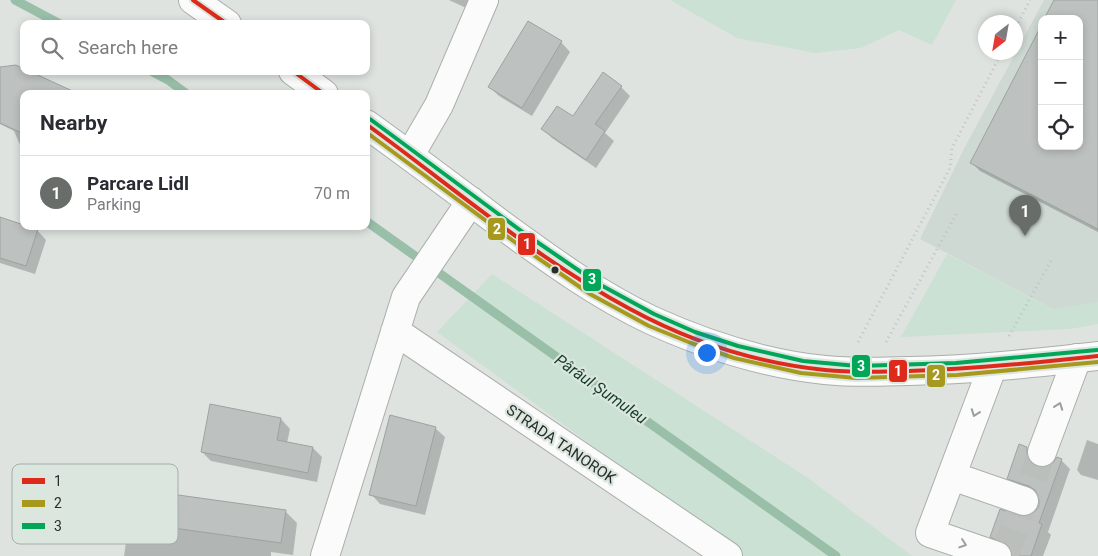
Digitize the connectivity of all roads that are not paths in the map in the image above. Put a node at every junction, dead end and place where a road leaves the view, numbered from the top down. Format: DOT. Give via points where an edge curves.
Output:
graph roads {
  1 [pos="193,0"];
  2 [pos="484,0"];
  3 [pos="222,20"];
  4 [pos="298,75"];
  5 [pos="319,90"];
  6 [pos="370,127"];
  7 [pos="410,156"];
  8 [pos="471,202"];
  9 [pos="395,331"];
  10 [pos="1087,357"];
  11 [pos="992,368"];
  12 [pos="1042,452"];
  13 [pos="952,476"];
  14 [pos="1024,501"];
  15 [pos="325,556"];
  16 [pos="728,556"];
  17 [pos="997,556"];
  1 -- 3 [label="main road"];
  2 -- 7 [label="main road" via="439,105"];
  4 -- 5 [label="main road"];
  6 -- 7 [label="main road"];
  7 -- 8 [label="main road"];
  8 -- 9 [label="main road" via="406,296"];
  8 -- 11 [label="main road" via="607,297 651,320 712,344 798,367 843,371"];
  9 -- 15 [label="main road"];
  9 -- 16 [label="main road, STRADA TANOROK"];
  10 -- 11 [label="main road"];
  12 -- 10 [label="main road, one-way"];
  11 -- 13 [label="main road, one-way"];
  13 -- 14 [label="main road"];
  13 -- 17 [label="main road, one-way" via="930,533"];
}
